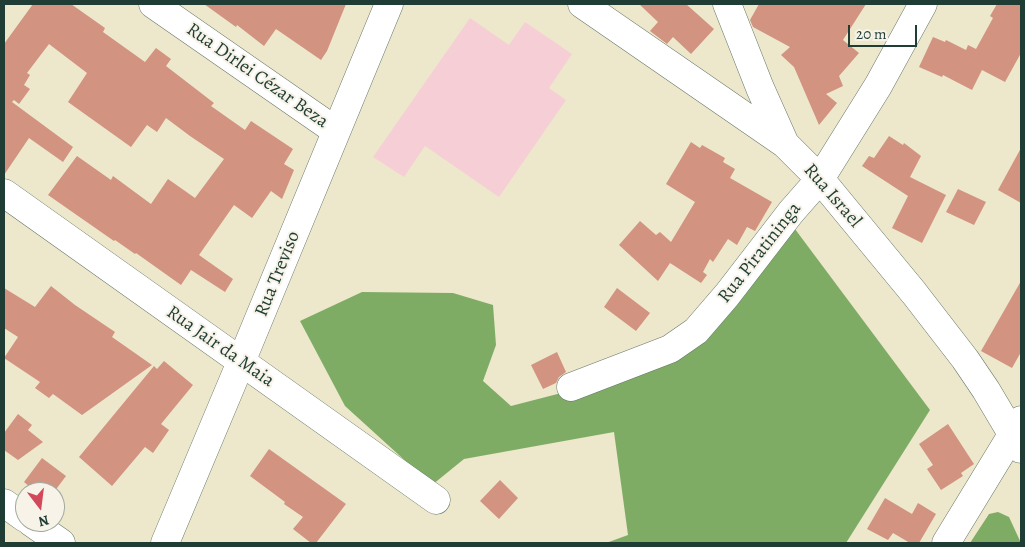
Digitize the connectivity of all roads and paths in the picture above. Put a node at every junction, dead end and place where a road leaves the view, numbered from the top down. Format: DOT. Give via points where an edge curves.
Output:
graph roads {
  1 [pos="153,4"];
  2 [pos="389,4"];
  3 [pos="582,4"];
  4 [pos="727,4"];
  5 [pos="923,4"];
  6 [pos="336,131"];
  7 [pos="785,144"];
  8 [pos="820,179"];
  9 [pos="4,193"];
  10 [pos="242,362"];
  11 [pos="571,387"];
  12 [pos="1018,434"];
  13 [pos="436,500"];
  14 [pos="4,502"];
  15 [pos="15,510"];
  16 [pos="45,532"];
  17 [pos="61,543"];
  18 [pos="165,543"];
  19 [pos="946,543"];
  1 -- 6 [label="street, Rua Dirlei Cézar Beza"];
  2 -- 6 [label="street, Rua Treviso"];
  3 -- 7 [label="street, Rua Israel"];
  4 -- 7 [label="street"];
  5 -- 8 [label="street, Rua Piratininga" via="878,86"];
  6 -- 10 [label="street, Rua Treviso"];
  7 -- 8 [label="street, Rua Israel"];
  8 -- 11 [label="street, Rua Piratininga" via="696,331 670,349"];
  8 -- 12 [label="street, Rua Israel" via="914,293"];
  9 -- 10 [label="street, Rua Jair da Maia"];
  10 -- 13 [label="street, Rua Jair da Maia"];
  10 -- 18 [label="street, Rua Treviso"];
  12 -- 19 [label="street"];
  14 -- 15 [label="street"];
  16 -- 17 [label="street"];
}
